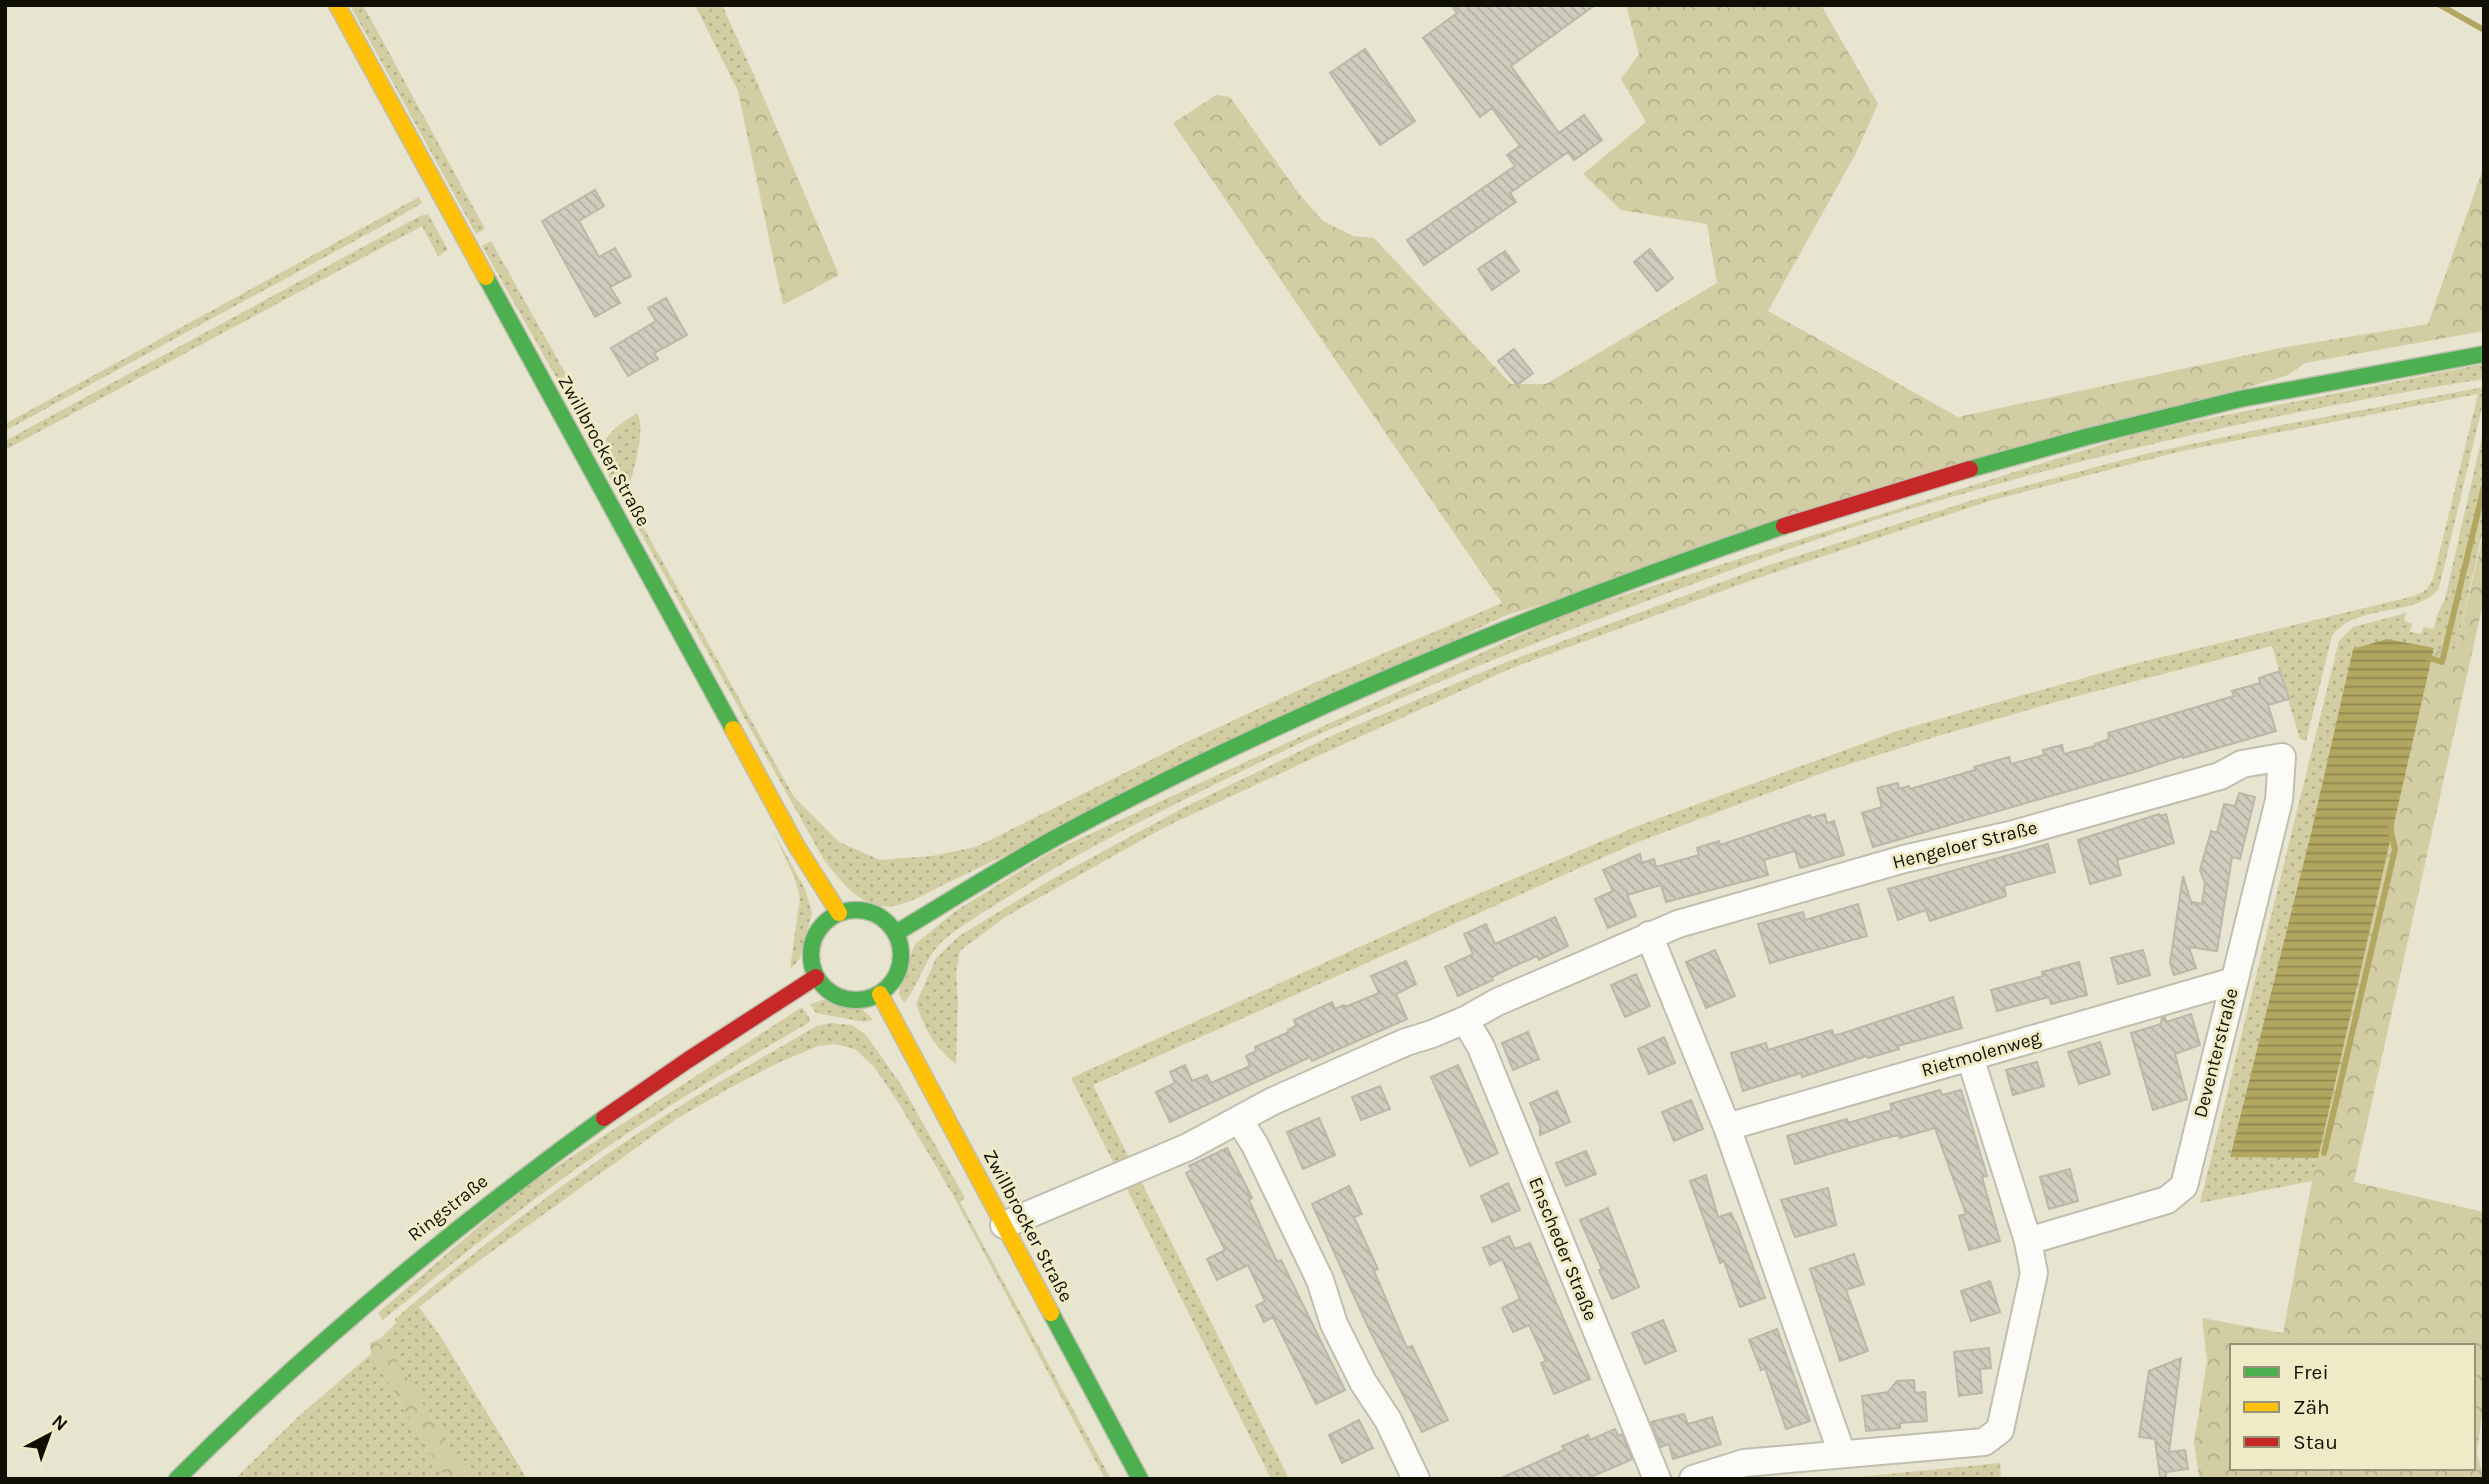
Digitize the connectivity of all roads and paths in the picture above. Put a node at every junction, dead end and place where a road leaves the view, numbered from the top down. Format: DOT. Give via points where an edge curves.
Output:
graph roads {
  1 [pos="337,5"];
  2 [pos="2484,354"];
  3 [pos="2282,757"];
  4 [pos="838,913"];
  5 [pos="896,933"];
  6 [pos="1649,935"];
  7 [pos="816,976"];
  8 [pos="2234,981"];
  9 [pos="880,994"];
  10 [pos="1465,1020"];
  11 [pos="1970,1057"];
  12 [pos="1239,1120"];
  13 [pos="1727,1127"];
  14 [pos="1004,1225"];
  15 [pos="2028,1241"];
  16 [pos="1842,1454"];
  17 [pos="177,1479"];
  18 [pos="1140,1479"];
  19 [pos="1416,1479"];
  20 [pos="1657,1479"];
  21 [pos="1693,1479"];
  1 -- 4 [label="main road, Zwillbrocker Straße" via="783,821"];
  2 -- 5 [label="main road" via="2242,399 2042,449 1848,504 1611,586 1440,653 1276,726 1054,839"];
  3 -- 6 [label="street, Hengeloer Straße" via="2242,764 2220,776 2010,835 1904,859"];
  3 -- 8 [label="street, Deventerstraße" via="2279,800"];
  4 -- 5 [label="main road" via="864,911 888,923"];
  4 -- 7 [label="main road" via="813,940 811,965"];
  5 -- 9 [label="main road" via="901,960 890,985"];
  6 -- 10 [label="street, Hengeloer Straße"];
  6 -- 13 [label="street"];
  7 -- 9 [label="main road" via="825,988 851,1000"];
  7 -- 17 [label="main road, Ringstraße" via="670,1072 411,1263 335,1328"];
  8 -- 11 [label="street, Rietmolenweg"];
  8 -- 15 [label="street, Deventerstraße" via="2184,1186 2167,1200"];
  9 -- 14 [label="main road, Zwillbrocker Straße"];
  10 -- 12 [label="street" via="1406,1042"];
  10 -- 20 [label="street, Enscheder Straße" via="1481,1047"];
  11 -- 13 [label="street, Rietmolenweg"];
  11 -- 15 [label="street"];
  12 -- 14 [label="street" via="1177,1152"];
  12 -- 19 [label="street" via="1320,1280 1334,1324"];
  13 -- 16 [label="street"];
  14 -- 18 [label="main road, Zwillbrocker Straße"];
  15 -- 16 [label="street" via="2034,1273 2000,1430 1984,1443"];
  16 -- 21 [label="street" via="1744,1463"];
}
